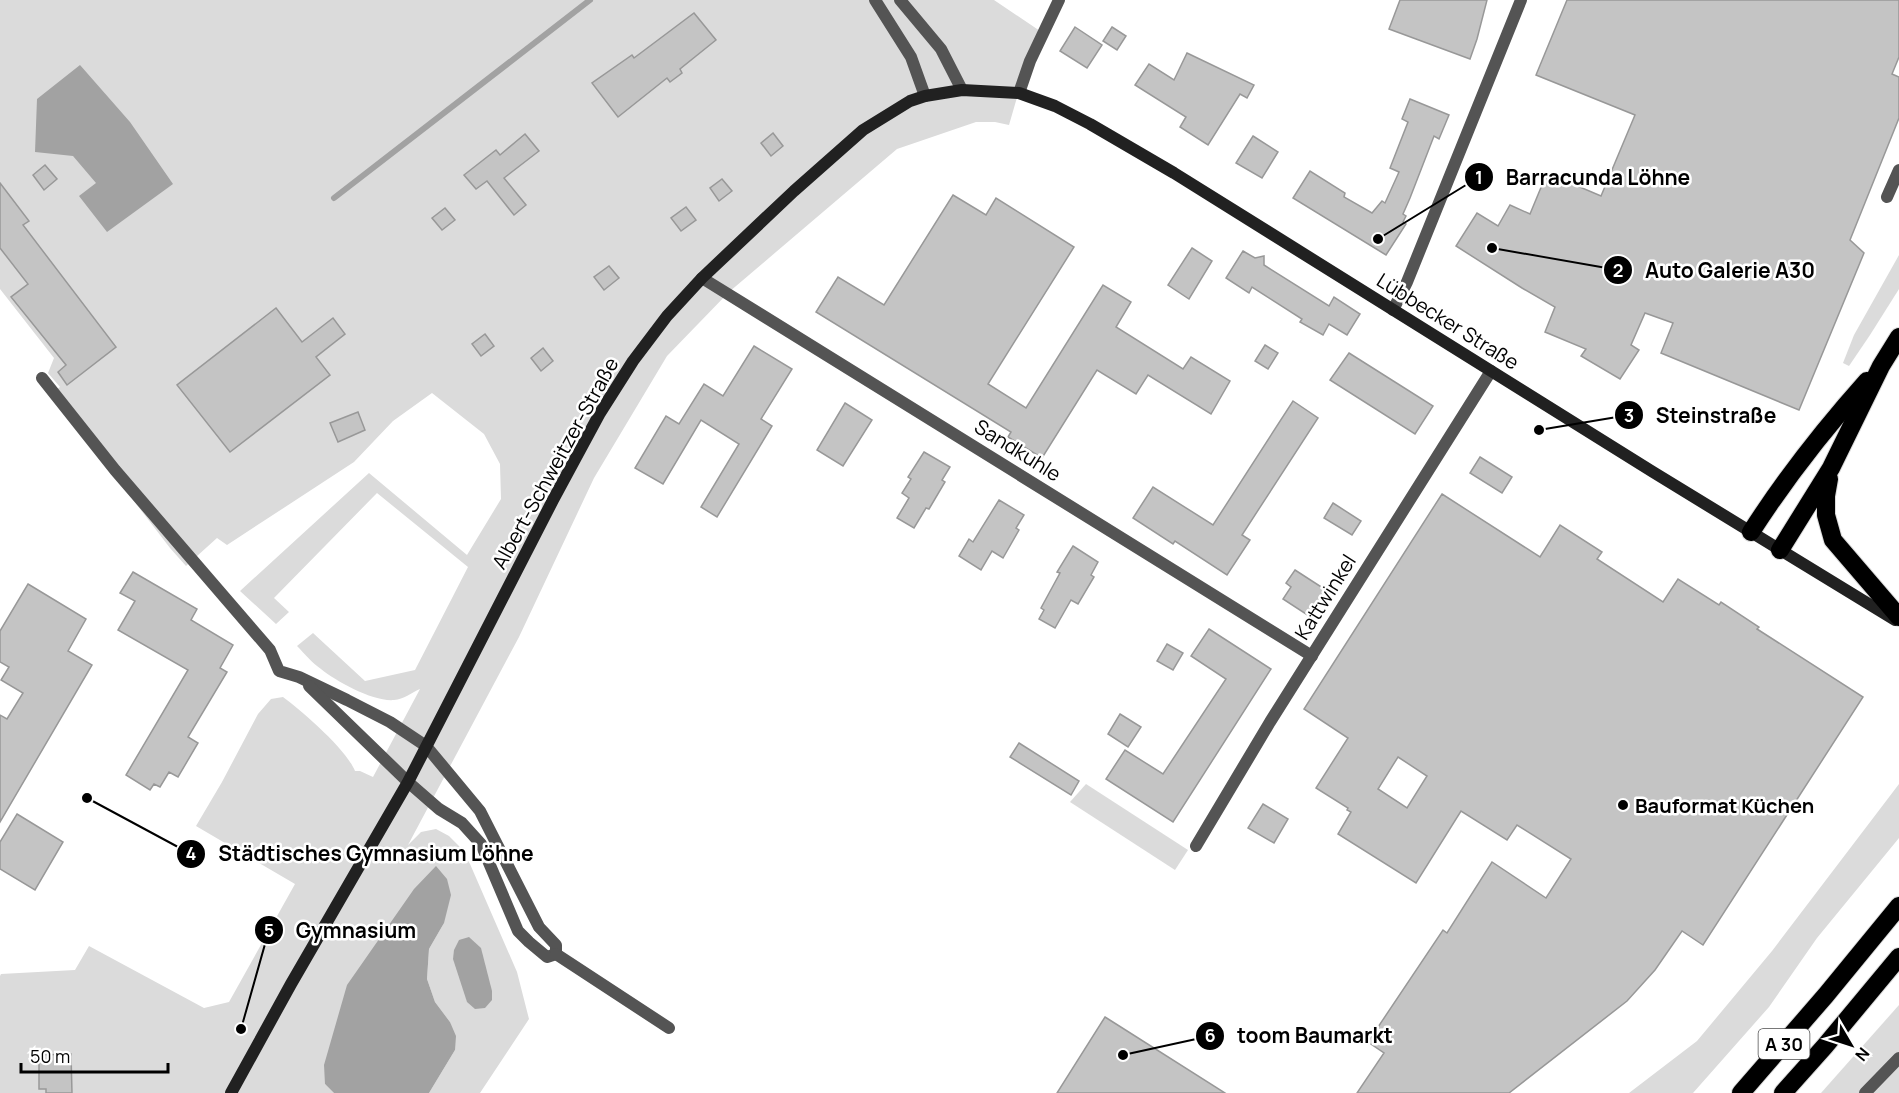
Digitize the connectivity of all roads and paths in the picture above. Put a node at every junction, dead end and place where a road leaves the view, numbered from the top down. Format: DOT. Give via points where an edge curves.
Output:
graph roads {
  1 [pos="875,0"];
  2 [pos="900,0"];
  3 [pos="1059,0"];
  4 [pos="1521,0"];
  5 [pos="962,90"];
  6 [pos="1019,93"];
  7 [pos="925,96"];
  8 [pos="863,130"];
  9 [pos="1899,170"];
  10 [pos="1887,197"];
  11 [pos="702,278"];
  12 [pos="1393,310"];
  13 [pos="1899,337"];
  14 [pos="1881,366"];
  15 [pos="1491,371"];
  16 [pos="42,378"];
  17 [pos="1832,468"];
  18 [pos="1751,532"];
  19 [pos="1780,550"];
  20 [pos="1899,617"];
  21 [pos="1899,622"];
  22 [pos="1312,656"];
  23 [pos="298,676"];
  24 [pos="426,746"];
  25 [pos="408,782"];
  26 [pos="1196,846"];
  27 [pos="1899,906"];
  28 [pos="556,954"];
  29 [pos="1899,957"];
  30 [pos="669,1028"];
  31 [pos="1899,1058"];
  32 [pos="231,1093"];
  33 [pos="1741,1093"];
  34 [pos="1782,1093"];
  35 [pos="1865,1093"];
  1 -- 7 [label="street" via="911,57"];
  2 -- 5 [label="street" via="941,49"];
  3 -- 6 [label="street"];
  4 -- 12 [label="street"];
  5 -- 6 [label="main road, Lübbecker Straße"];
  5 -- 7 [label="main road, Lübbecker Straße"];
  6 -- 12 [label="main road, Lübbecker Straße" via="1055,106 1128,146"];
  7 -- 8 [label="main road, Lübbecker Straße"];
  8 -- 11 [label="main road, Albert-Schweitzer-Straße"];
  9 -- 10 [label="street"];
  11 -- 22 [label="street, Sandkuhle"];
  11 -- 24 [label="main road, Albert-Schweitzer-Straße" via="633,361 600,413"];
  12 -- 15 [label="main road, Lübbecker Straße"];
  13 -- 14 [label="highway"];
  14 -- 17 [label="highway"];
  14 -- 18 [label="highway" via="1840,411"];
  15 -- 18 [label="main road, Lübbecker Straße"];
  15 -- 22 [label="street, Kattwinkel"];
  16 -- 23 [label="street" via="115,470 270,650 279,671"];
  17 -- 19 [label="highway"];
  17 -- 20 [label="highway" via="1826,515 1833,540"];
  18 -- 19 [label="main road, Lübbecker Straße"];
  19 -- 21 [label="main road, Lübbecker Straße"];
  22 -- 26 [label="street, Kattwinkel"];
  23 -- 24 [label="street" via="390,722"];
  23 -- 25 [label="street"];
  24 -- 25 [label="main road, Albert-Schweitzer-Straße"];
  24 -- 28 [label="street" via="480,811 539,927 556,945"];
  25 -- 28 [label="street" via="462,823 481,844 518,931 546,957"];
  25 -- 32 [label="main road, Albert-Schweitzer-Straße"];
  27 -- 33 [label="highway, A 30"];
  28 -- 30 [label="street"];
  29 -- 34 [label="highway, A 30"];
  31 -- 35 [label="street"];
}
